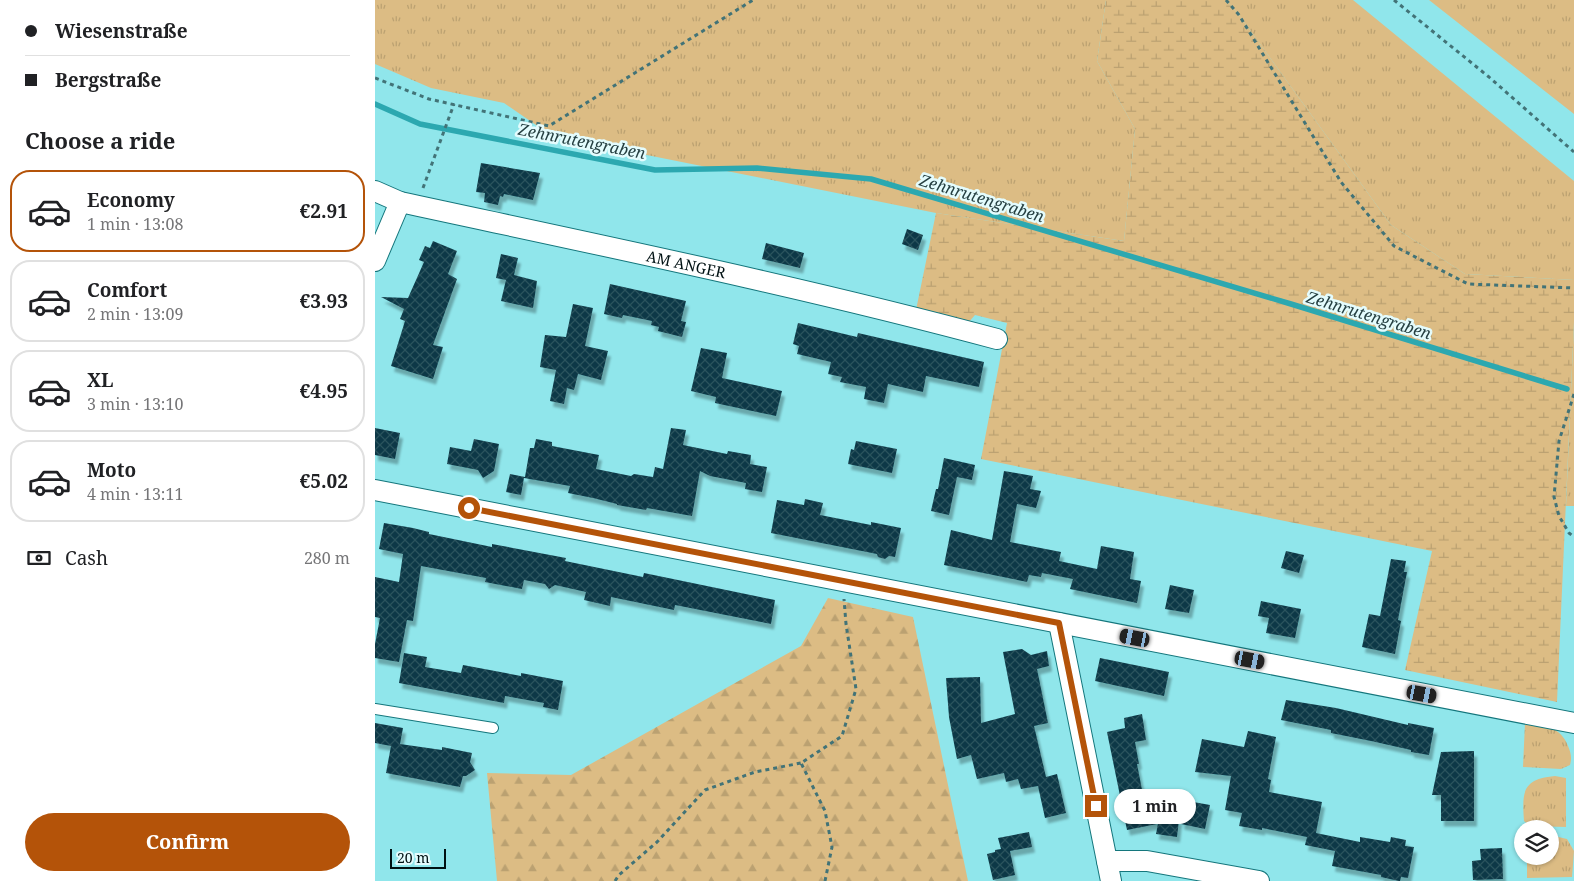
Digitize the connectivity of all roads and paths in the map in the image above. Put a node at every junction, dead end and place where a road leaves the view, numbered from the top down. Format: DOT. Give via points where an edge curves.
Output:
graph roads {
  1 [pos="753,0"];
  2 [pos="1226,0"];
  3 [pos="1393,0"];
  4 [pos="375,78"];
  5 [pos="454,104"];
  6 [pos="1574,152"];
  7 [pos="375,191"];
  8 [pos="408,203"];
  9 [pos="375,261"];
  10 [pos="1574,288"];
  11 [pos="997,339"];
  12 [pos="1574,394"];
  13 [pos="375,490"];
  14 [pos="1574,537"];
  15 [pos="843,581"];
  16 [pos="1059,623"];
  17 [pos="375,709"];
  18 [pos="1574,724"];
  19 [pos="493,728"];
  20 [pos="801,763"];
  21 [pos="1107,862"];
  22 [pos="615,881"];
  23 [pos="825,881"];
  24 [pos="1111,881"];
  25 [pos="1259,881"];
  1 -- 5 [label="path" via="549,126"];
  2 -- 10 [label="path" via="1239,15 1341,182 1393,246 1468,284"];
  3 -- 6 [label="path" via="1489,77"];
  4 -- 5 [label="path" via="429,99"];
  5 -- 8 [label="path"];
  7 -- 8 [label="street, AM ANGER"];
  8 -- 9 [label="street"];
  8 -- 11 [label="street, AM ANGER" via="908,315"];
  12 -- 14 [label="path" via="1559,441 1553,497 1559,516"];
  13 -- 15 [label="street"];
  15 -- 16 [label="street"];
  15 -- 20 [label="path" via="856,689 842,736"];
  16 -- 18 [label="street"];
  16 -- 21 [label="street"];
  17 -- 19 [label="lane"];
  20 -- 22 [label="path" via="755,772 705,790"];
  20 -- 23 [label="path" via="825,811 831,847"];
  21 -- 24 [label="street"];
  21 -- 25 [label="street" via="1147,861"];
}
